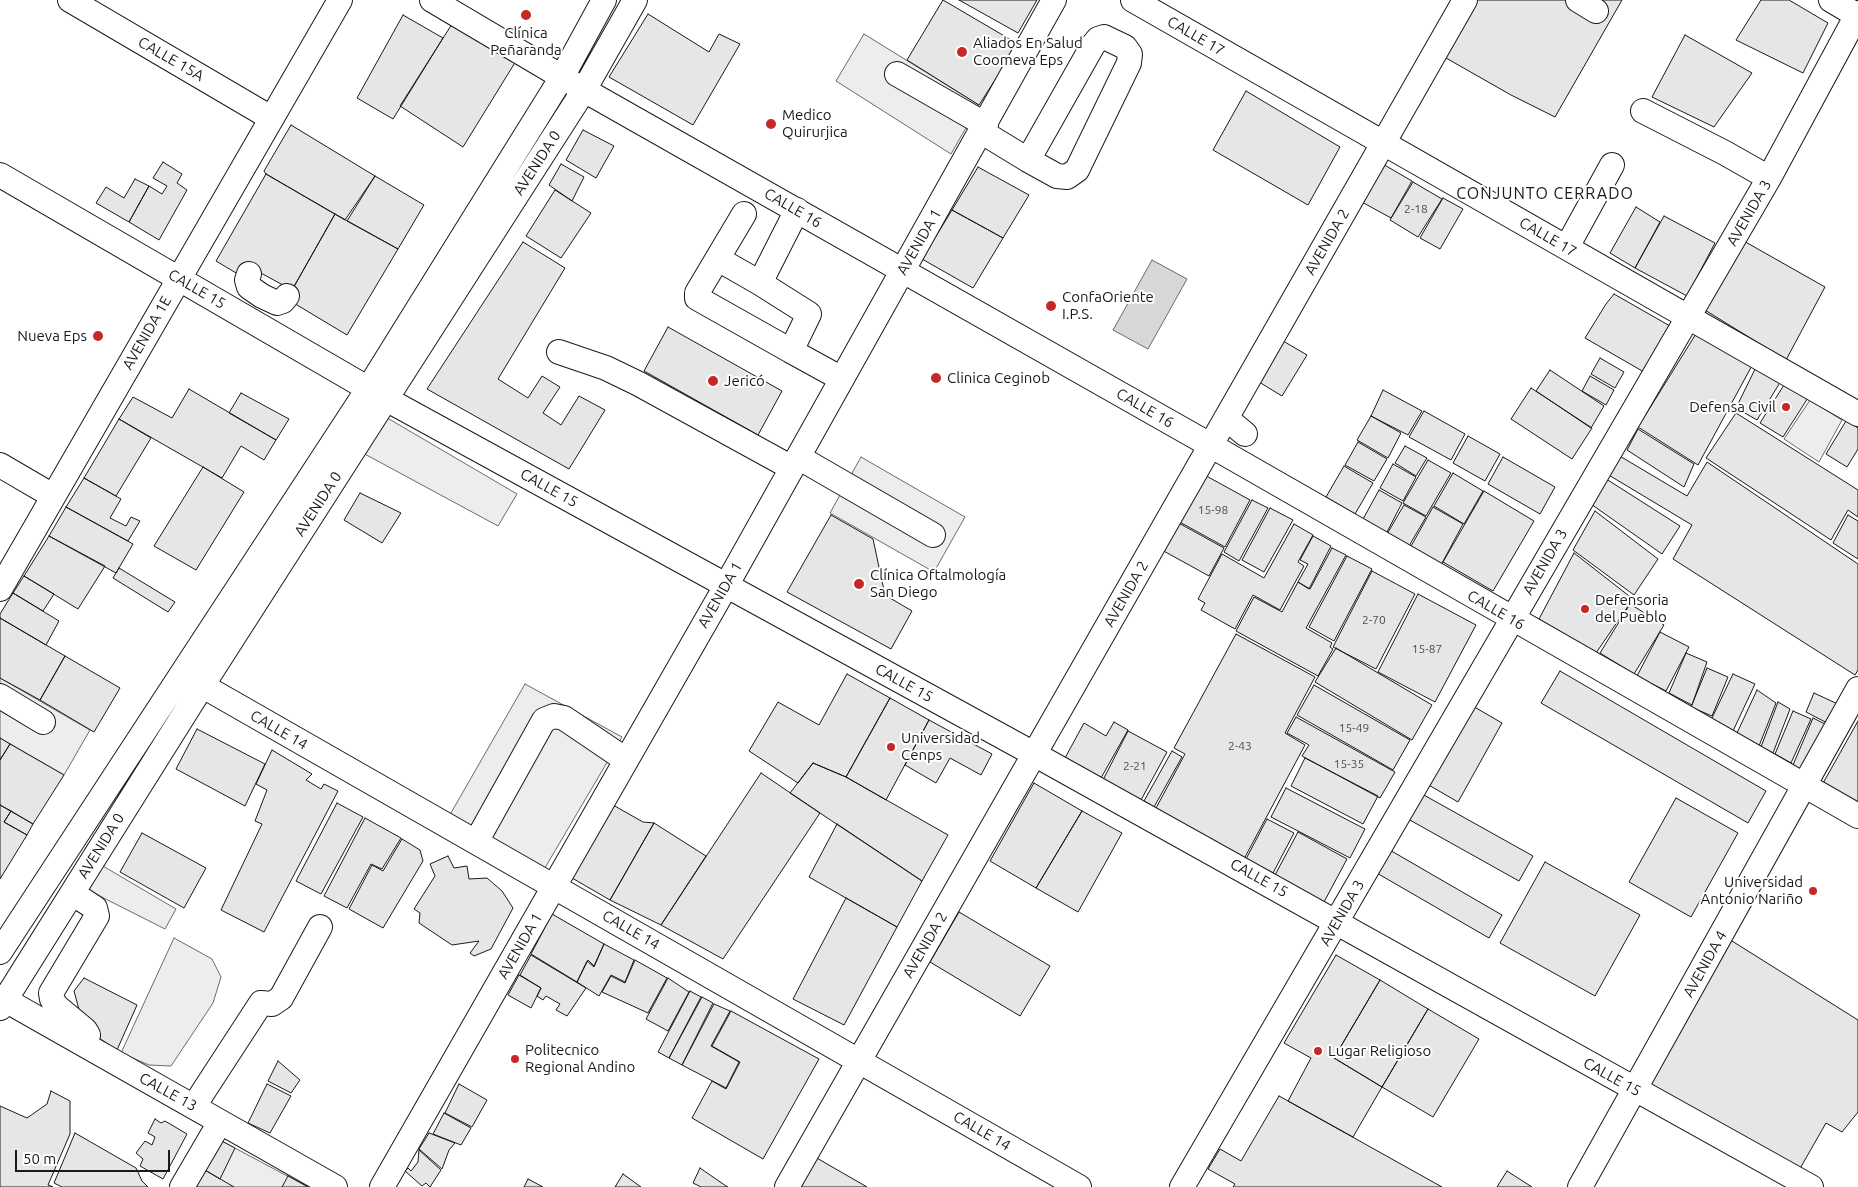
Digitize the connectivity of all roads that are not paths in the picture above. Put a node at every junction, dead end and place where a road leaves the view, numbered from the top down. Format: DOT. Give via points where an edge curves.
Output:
graph roads {
  1 [pos="70,0"];
  2 [pos="340,0"];
  3 [pos="432,0"];
  4 [pos="604,0"];
  5 [pos="635,0"];
  6 [pos="1054,0"];
  7 [pos="1133,0"];
  8 [pos="1464,0"];
  9 [pos="1831,0"];
  10 [pos="1858,15"];
  11 [pos="897,74"];
  12 [pos="562,76"];
  13 [pos="584,90"];
  14 [pos="1643,111"];
  15 [pos="272,118"];
  16 [pos="984,128"];
  17 [pos="1383,142"];
  18 [pos="1028,160"];
  19 [pos="1612,165"];
  20 [pos="0,175"];
  21 [pos="1769,178"];
  22 [pos="797,210"];
  23 [pos="744,214"];
  24 [pos="1567,247"];
  25 [pos="718,259"];
  26 [pos="902,271"];
  27 [pos="249,274"];
  28 [pos="179,279"];
  29 [pos="760,283"];
  30 [pos="262,296"];
  31 [pos="287,296"];
  32 [pos="1689,317"];
  33 [pos="250,319"];
  34 [pos="791,351"];
  35 [pos="559,352"];
  36 [pos="842,379"];
  37 [pos="377,394"];
  38 [pos="1858,414"];
  39 [pos="1226,418"];
  40 [pos="1210,445"];
  41 [pos="1247,448"];
  42 [pos="795,462"];
  43 [pos="0,465"];
  44 [pos="53,496"];
  45 [pos="933,535"];
  46 [pos="726,586"];
  47 [pos="0,589"];
  48 [pos="1512,619"];
  49 [pos="182,674"];
  50 [pos="202,686"];
  51 [pos="1858,689"];
  52 [pos="0,696"];
  53 [pos="44,722"];
  54 [pos="1034,754"];
  55 [pos="626,760"];
  56 [pos="1804,785"];
  57 [pos="1858,816"];
  58 [pos="476,842"];
  59 [pos="554,886"];
  60 [pos="72,893"];
  61 [pos="1338,922"];
  62 [pos="320,927"];
  63 [pos="0,952"];
  64 [pos="2,1002"];
  65 [pos="85,1046"];
  66 [pos="859,1061"];
  67 [pos="1634,1090"];
  68 [pos="194,1106"];
  69 [pos="220,1122"];
  70 [pos="182,1187"];
  71 [pos="335,1187"];
  72 [pos="382,1187"];
  73 [pos="787,1187"];
  74 [pos="1079,1187"];
  75 [pos="1182,1187"];
  76 [pos="1580,1187"];
  77 [pos="1811,1187"];
  1 -- 15 [label="street, CALLE 15A"];
  2 -- 15 [label="street, AVENIDA 1E"];
  3 -- 12 [label="street, CALLE 16"];
  4 -- 12 [label="street, AVENIDA 0"];
  5 -- 13 [label="street, AVENIDA 0"];
  6 -- 16 [label="street, AVENIDA 1"];
  7 -- 17 [label="street, CALLE 17"];
  8 -- 17 [label="street, AVENIDA 2"];
  9 -- 10 [label="street"];
  10 -- 21 [label="street, AVENIDA 3"];
  11 -- 16 [label="street"];
  12 -- 13 [label="street, CALLE 16"];
  12 -- 37 [label="street, AVENIDA 0"];
  13 -- 22 [label="street, CALLE 16"];
  13 -- 37 [label="street, AVENIDA 0"];
  14 -- 21 [label="street"];
  15 -- 28 [label="street, AVENIDA 1E"];
  16 -- 18 [label="street"];
  16 -- 26 [label="street, AVENIDA 1"];
  17 -- 24 [label="street, CALLE 17"];
  17 -- 39 [label="street, AVENIDA 2"];
  18 -- 18 [label="street" via="1057,176 1068,177 1077,170 1129,63 1130,54 1125,47 1104,38 1098,39"];
  19 -- 24 [label="street"];
  20 -- 28 [label="street, CALLE 15"];
  21 -- 32 [label="street, AVENIDA 3"];
  22 -- 26 [label="street, CALLE 16"];
  22 -- 29 [label="street"];
  23 -- 25 [label="street"];
  24 -- 32 [label="street, CALLE 17"];
  25 -- 29 [label="street"];
  25 -- 34 [label="street" via="696,294 697,298"];
  26 -- 36 [label="street, AVENIDA 1"];
  26 -- 40 [label="street, CALLE 16"];
  27 -- 30 [label="street" via="249,287"];
  28 -- 33 [label="street, CALLE 15"];
  28 -- 44 [label="street, AVENIDA 1E"];
  29 -- 34 [label="street" via="809,314"];
  30 -- 31 [label="street" via="277,303"];
  30 -- 33 [label="street"];
  32 -- 38 [label="street, CALLE 17"];
  32 -- 48 [label="street, AVENIDA 3"];
  33 -- 37 [label="street, CALLE 15"];
  34 -- 36 [label="street"];
  35 -- 42 [label="street" via="606,368"];
  36 -- 42 [label="street, AVENIDA 1"];
  37 -- 46 [label="street, CALLE 15"];
  37 -- 49 [label="street, AVENIDA 0"];
  37 -- 50 [label="street, AVENIDA 0"];
  39 -- 40 [label="street, AVENIDA 2"];
  39 -- 41 [label="street"];
  40 -- 41 [label="street, CALLE 16"];
  40 -- 54 [label="street, AVENIDA 2"];
  41 -- 48 [label="street, CALLE 16"];
  42 -- 45 [label="street"];
  42 -- 46 [label="street, AVENIDA 1"];
  43 -- 44 [label="street"];
  44 -- 47 [label="street, AVENIDA 1E"];
  46 -- 54 [label="street, CALLE 15"];
  46 -- 55 [label="street, AVENIDA 1"];
  48 -- 56 [label="street, CALLE 16"];
  48 -- 61 [label="street, AVENIDA 3"];
  49 -- 50 [label="street, CALLE 14"];
  49 -- 63 [label="street, AVENIDA 0"];
  50 -- 58 [label="street, CALLE 14"];
  50 -- 60 [label="street, AVENIDA 0"];
  51 -- 56 [label="street, AVENIDA 4"];
  52 -- 53 [label="street"];
  54 -- 61 [label="street, CALLE 15"];
  54 -- 66 [label="street, AVENIDA 2"];
  55 -- 58 [label="street" via="564,718 554,716 544,720"];
  55 -- 59 [label="street, AVENIDA 1"];
  56 -- 57 [label="street, CALLE 16"];
  56 -- 67 [label="street, AVENIDA 4"];
  58 -- 59 [label="street, CALLE 14"];
  59 -- 66 [label="street, CALLE 14"];
  59 -- 72 [label="street, AVENIDA 1"];
  60 -- 64 [label="street, AVENIDA 0"];
  60 -- 65 [label="street" via="95,908 97,916 51,992 56,1006 85,1030 88,1035"];
  61 -- 67 [label="street, CALLE 15"];
  61 -- 75 [label="street, AVENIDA 3"];
  62 -- 68 [label="street" via="281,998 272,1004 261,1003"];
  64 -- 65 [label="street, CALLE 13"];
  65 -- 68 [label="street, CALLE 13"];
  66 -- 73 [label="street, AVENIDA 2"];
  66 -- 74 [label="street, CALLE 14"];
  67 -- 76 [label="street, AVENIDA 4"];
  67 -- 77 [label="street, CALLE 15"];
  68 -- 69 [label="street, CALLE 13"];
  69 -- 70 [label="street"];
  69 -- 71 [label="street, CALLE 13"];
}
